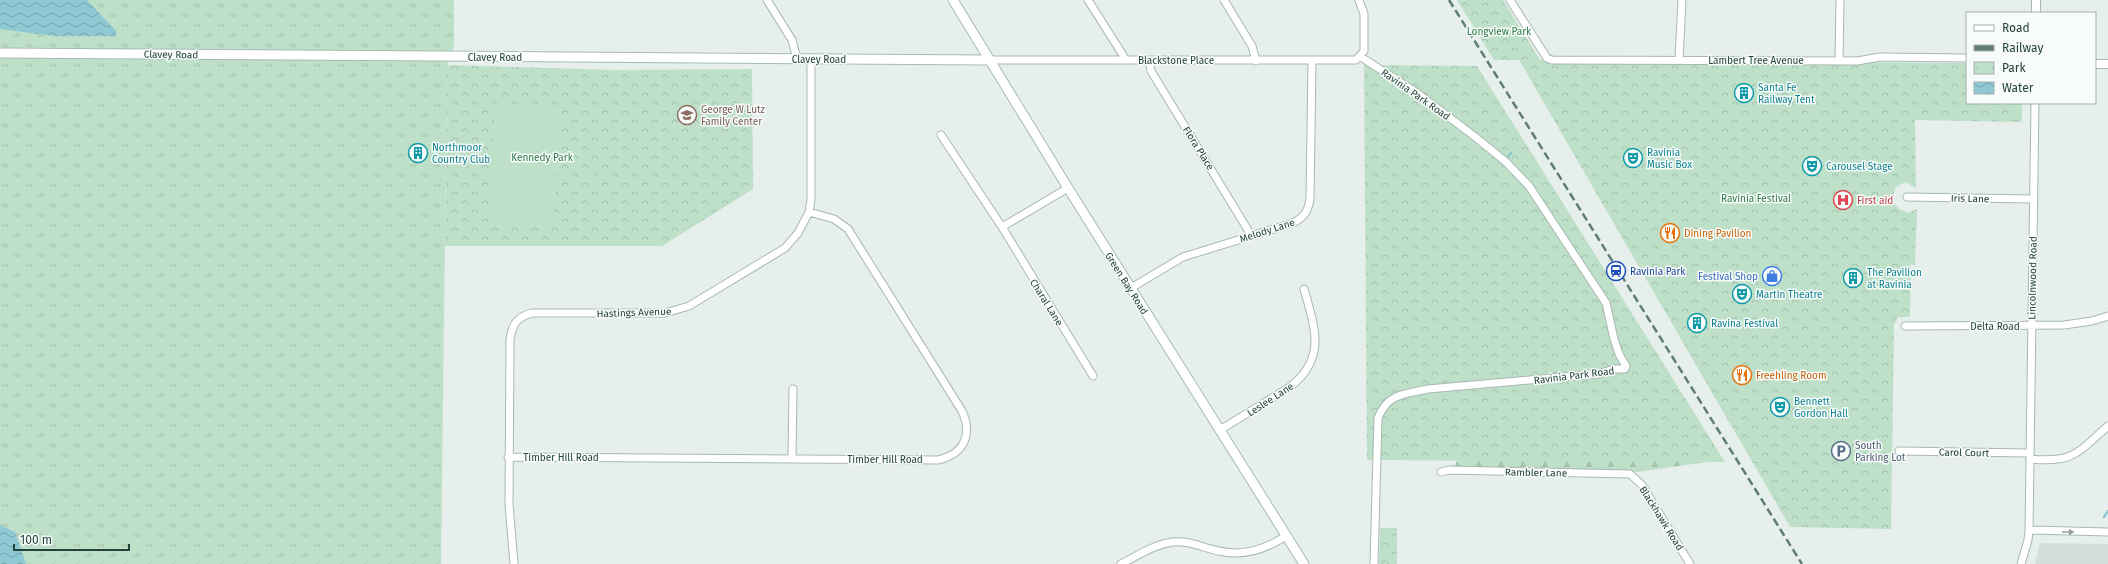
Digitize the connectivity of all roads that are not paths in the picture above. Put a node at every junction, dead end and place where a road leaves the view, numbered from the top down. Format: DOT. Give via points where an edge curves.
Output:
graph roads {
  1 [pos="767,0"];
  2 [pos="953,0"];
  3 [pos="1088,0"];
  4 [pos="1224,0"];
  5 [pos="1359,0"];
  6 [pos="1510,0"];
  7 [pos="1682,0"];
  8 [pos="1840,0"];
  9 [pos="2036,0"];
  10 [pos="2036,12"];
  11 [pos="0,53"];
  12 [pos="1361,57"];
  13 [pos="1966,58"];
  14 [pos="797,59"];
  15 [pos="812,59"];
  16 [pos="990,60"];
  17 [pos="1126,60"];
  18 [pos="1149,60"];
  19 [pos="1679,60"];
  20 [pos="1256,61"];
  21 [pos="1312,61"];
  22 [pos="1839,61"];
  23 [pos="2096,64"];
  24 [pos="2108,64"];
  25 [pos="2035,104"];
  26 [pos="941,134"];
  27 [pos="1068,188"];
  28 [pos="1907,197"];
  29 [pos="2033,199"];
  30 [pos="809,212"];
  31 [pos="1002,227"];
  32 [pos="1251,236"];
  33 [pos="1131,288"];
  34 [pos="1304,289"];
  35 [pos="2108,316"];
  36 [pos="1905,326"];
  37 [pos="2031,326"];
  38 [pos="1093,376"];
  39 [pos="793,389"];
  40 [pos="2108,426"];
  41 [pos="1220,430"];
  42 [pos="1899,451"];
  43 [pos="2030,456"];
  44 [pos="508,457"];
  45 [pos="792,458"];
  46 [pos="1441,472"];
  47 [pos="1630,474"];
  48 [pos="2029,530"];
  49 [pos="2108,532"];
  50 [pos="1286,536"];
  51 [pos="2020,563"];
  52 [pos="514,564"];
  53 [pos="1121,564"];
  54 [pos="1304,564"];
  55 [pos="1374,564"];
  56 [pos="1690,564"];
  1 -- 14 [label="street" via="792,40"];
  2 -- 16 [label="main road, Green Bay Road"];
  3 -- 17 [label="street"];
  4 -- 20 [label="street" via="1252,46"];
  5 -- 12 [label="street" via="1364,14 1364,51"];
  6 -- 19 [label="street, Lambert Tree Avenue" via="1546,56 1552,60"];
  7 -- 19 [label="street"];
  8 -- 22 [label="street"];
  9 -- 10 [label="street"];
  11 -- 14 [label="main road, Clavey Road"];
  12 -- 21 [label="street, Blackstone Place" via="1349,61"];
  12 -- 55 [label="street, Ravinia Park Road" via="1474,136 1506,162 1529,186 1606,303 1614,339 1626,366 1625,369 1614,369 1598,374 1428,389 1388,400 1378,418"];
  13 -- 22 [label="street, Lambert Tree Avenue" via="1880,58"];
  14 -- 15 [label="main road, Clavey Road"];
  15 -- 16 [label="main road, Clavey Road"];
  15 -- 30 [label="street, Hastings Avenue"];
  16 -- 17 [label="street, Blackstone Place"];
  16 -- 27 [label="main road, Green Bay Road"];
  17 -- 18 [label="street, Blackstone Place"];
  18 -- 20 [label="street, Blackstone Place"];
  18 -- 32 [label="street, Flora Place" via="1151,71"];
  19 -- 22 [label="street, Lambert Tree Avenue"];
  20 -- 21 [label="street, Blackstone Place"];
  21 -- 32 [label="street, Melody Lane" via="1309,209 1303,217 1293,223"];
  23 -- 24 [label="street"];
  25 -- 29 [label="street, Lincolnwood Road"];
  26 -- 31 [label="street, Charal Lane"];
  27 -- 31 [label="street"];
  27 -- 33 [label="main road, Green Bay Road"];
  28 -- 29 [label="street, Iris Lane"];
  29 -- 37 [label="street, Lincolnwood Road"];
  30 -- 44 [label="street, Hastings Avenue" via="798,233 785,248 675,312 532,313 521,316 511,329"];
  30 -- 45 [label="street, Timber Hill Road" via="834,219 848,229 962,411 967,429 965,440 954,455 938,460"];
  31 -- 38 [label="street, Charal Lane"];
  32 -- 33 [label="street, Melody Lane" via="1183,257"];
  33 -- 41 [label="main road, Green Bay Road"];
  34 -- 41 [label="street, Leslee Lane" via="1316,338 1308,368 1299,381"];
  35 -- 37 [label="street, Delta Road" via="2064,325"];
  36 -- 37 [label="street, Delta Road"];
  37 -- 43 [label="street, Lincolnwood Road"];
  39 -- 45 [label="street"];
  40 -- 43 [label="street, Carol Court" via="2086,446 2067,458 2047,461"];
  41 -- 50 [label="main road, Green Bay Road"];
  42 -- 43 [label="street, Carol Court"];
  43 -- 48 [label="street, Lincolnwood Road"];
  44 -- 45 [label="street, Timber Hill Road"];
  44 -- 52 [label="street, Hastings Avenue" via="508,504"];
  46 -- 47 [label="street, Rambler Lane" via="1449,470"];
  47 -- 56 [label="street, Blackhawk Road" via="1642,485"];
  48 -- 49 [label="street, one-way"];
  48 -- 51 [label="street, Lincolnwood Road"];
  50 -- 53 [label="street" via="1261,549 1234,553 1185,542 1173,542 1153,547"];
  50 -- 54 [label="main road, Green Bay Road"];
}
